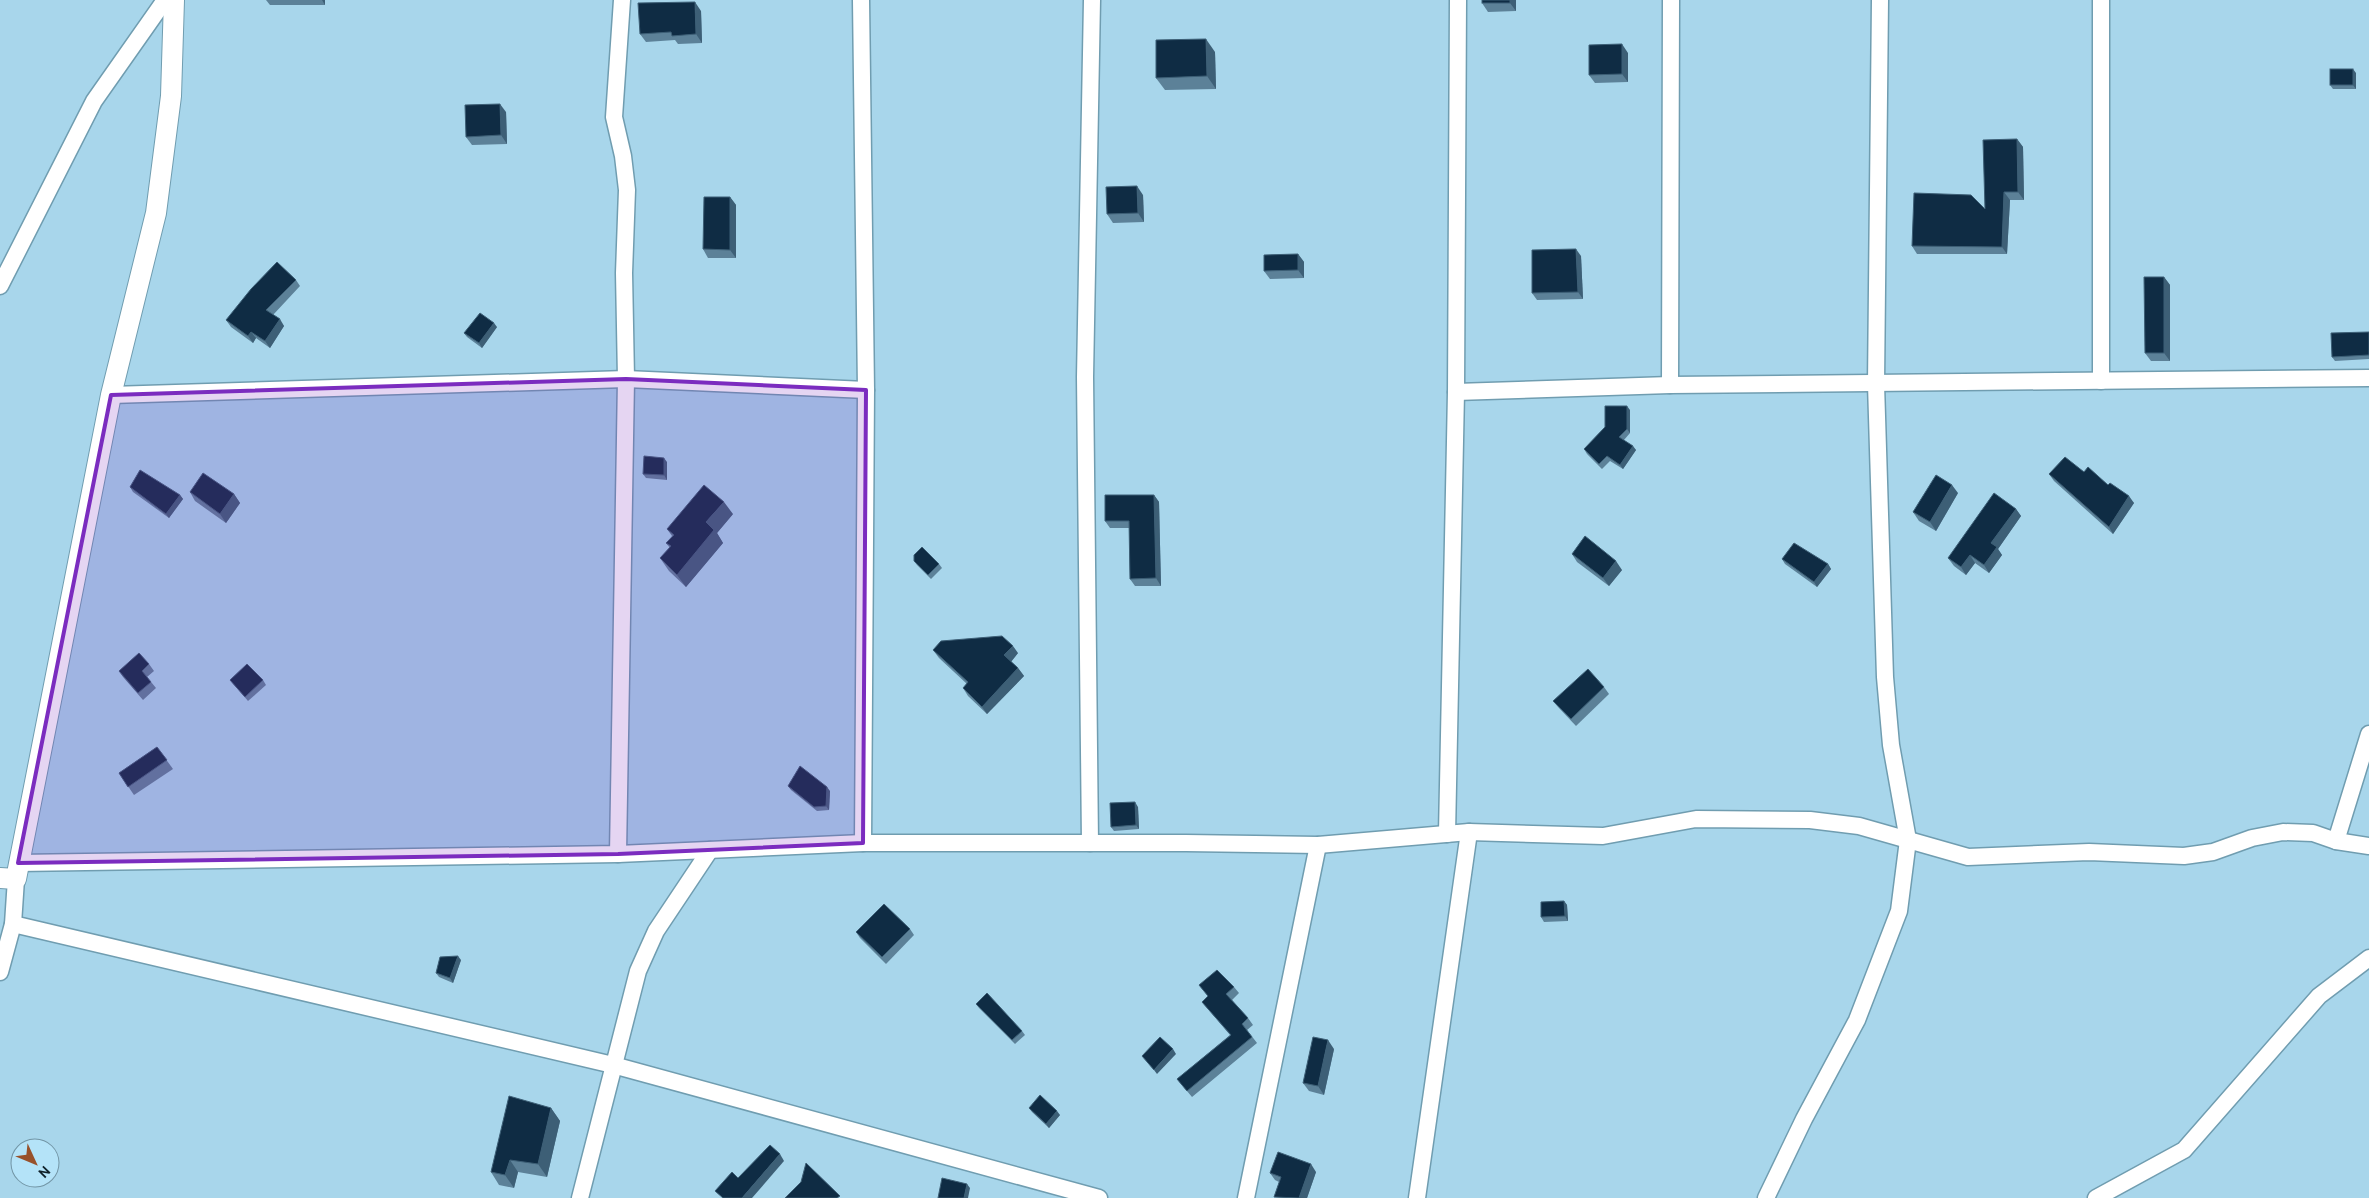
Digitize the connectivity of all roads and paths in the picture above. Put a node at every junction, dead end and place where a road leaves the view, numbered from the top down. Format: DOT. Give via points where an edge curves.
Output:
graph roads {
  1 [pos="165,0"];
  2 [pos="174,0"];
  3 [pos="622,0"];
  4 [pos="861,0"];
  5 [pos="1092,0"];
  6 [pos="1458,0"];
  7 [pos="1671,0"];
  8 [pos="1880,0"];
  9 [pos="2101,0"];
  10 [pos="0,286"];
  11 [pos="2369,378"];
  12 [pos="626,379"];
  13 [pos="2101,381"];
  14 [pos="1670,384"];
  15 [pos="1876,384"];
  16 [pos="866,390"];
  17 [pos="1456,392"];
  18 [pos="111,395"];
  19 [pos="2369,734"];
  20 [pos="1469,832"];
  21 [pos="1447,834"];
  22 [pos="1908,840"];
  23 [pos="2336,841"];
  24 [pos="863,843"];
  25 [pos="1090,843"];
  26 [pos="1318,845"];
  27 [pos="2369,846"];
  28 [pos="710,850"];
  29 [pos="618,854"];
  30 [pos="11,873"];
  31 [pos="13,924"];
  32 [pos="2369,958"];
  33 [pos="0,972"];
  34 [pos="613,1066"];
  35 [pos="580,1198"];
  36 [pos="1099,1198"];
  37 [pos="1246,1198"];
  38 [pos="1417,1198"];
  39 [pos="1766,1198"];
  40 [pos="2096,1198"];
  1 -- 10 [label="street" via="94,101"];
  2 -- 18 [label="street" via="172,96 156,213"];
  3 -- 12 [label="street" via="614,117 627,190 624,273"];
  4 -- 16 [label="street"];
  5 -- 25 [label="street" via="1085,377"];
  6 -- 17 [label="street"];
  7 -- 14 [label="street"];
  8 -- 15 [label="street"];
  9 -- 13 [label="street"];
  11 -- 13 [label="street"];
  12 -- 16 [label="street"];
  12 -- 18 [label="street"];
  12 -- 29 [label="street"];
  13 -- 15 [label="street"];
  14 -- 15 [label="street"];
  14 -- 17 [label="street"];
  15 -- 22 [label="street" via="1885,677 1891,745"];
  16 -- 24 [label="street"];
  17 -- 21 [label="street"];
  18 -- 30 [label="street"];
  19 -- 23 [label="street"];
  20 -- 21 [label="street"];
  20 -- 22 [label="street" via="1603,836 1696,819 1810,820 1859,826"];
  20 -- 38 [label="street"];
  21 -- 26 [label="street"];
  22 -- 23 [label="street" via="1968,857 2089,852 2184,856 2213,852 2252,838 2283,832 2314,833"];
  22 -- 39 [label="street" via="1899,911 1857,1020"];
  23 -- 27 [label="street"];
  24 -- 25 [label="street"];
  24 -- 28 [label="street"];
  25 -- 26 [label="street"];
  26 -- 37 [label="street"];
  28 -- 29 [label="street"];
  28 -- 34 [label="street" via="656,930 638,971"];
  29 -- 30 [label="street"];
  30 -- 31 [label="street"];
  31 -- 33 [label="street"];
  31 -- 34 [label="street"];
  32 -- 40 [label="street" via="2319,996 2184,1150"];
  34 -- 35 [label="street"];
  34 -- 36 [label="street"];
}
